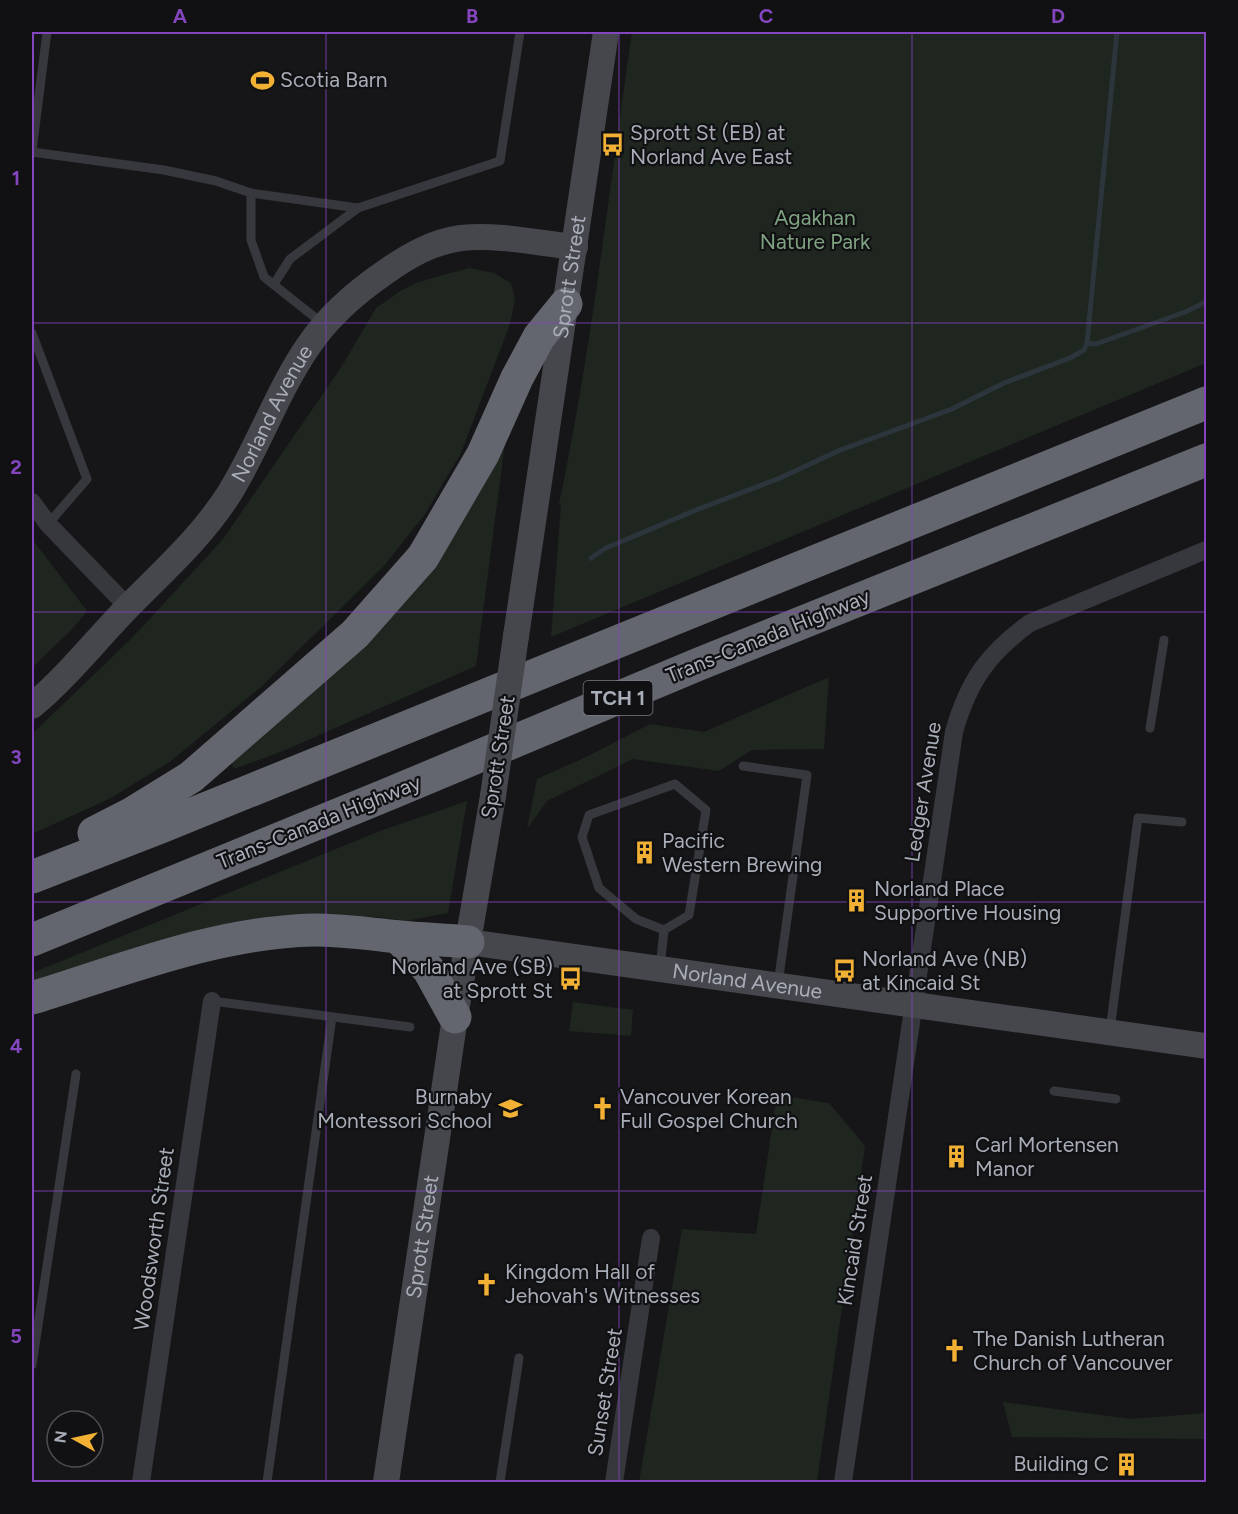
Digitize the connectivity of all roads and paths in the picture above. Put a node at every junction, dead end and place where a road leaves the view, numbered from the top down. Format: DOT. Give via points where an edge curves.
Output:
graph roads {
  1 [pos="46,32"];
  2 [pos="520,32"];
  3 [pos="606,32"];
  4 [pos="32,152"];
  5 [pos="251,193"];
  6 [pos="358,208"];
  7 [pos="575,247"];
  8 [pos="274,284"];
  9 [pos="566,304"];
  10 [pos="324,325"];
  11 [pos="32,333"];
  12 [pos="1206,403"];
  13 [pos="1206,460"];
  14 [pos="32,502"];
  15 [pos="48,524"];
  16 [pos="1206,550"];
  17 [pos="128,607"];
  18 [pos="1164,640"];
  19 [pos="32,706"];
  20 [pos="1150,728"];
  21 [pos="743,766"];
  22 [pos="1182,822"];
  23 [pos="32,871"];
  24 [pos="32,877"];
  25 [pos="664,930"];
  26 [pos="398,937"];
  27 [pos="32,939"];
  28 [pos="468,942"];
  29 [pos="660,971"];
  30 [pos="777,986"];
  31 [pos="32,998"];
  32 [pos="212,1001"];
  33 [pos="914,1005"];
  34 [pos="333,1017"];
  35 [pos="455,1017"];
  36 [pos="410,1027"];
  37 [pos="1110,1033"];
  38 [pos="1206,1046"];
  39 [pos="76,1074"];
  40 [pos="1054,1091"];
  41 [pos="1116,1099"];
  42 [pos="651,1238"];
  43 [pos="519,1358"];
  44 [pos="32,1365"];
  45 [pos="141,1482"];
  46 [pos="267,1482"];
  47 [pos="386,1482"];
  48 [pos="500,1482"];
  49 [pos="614,1482"];
  50 [pos="843,1482"];
  1 -- 4 [label="lane"];
  2 -- 6 [label="lane" via="500,160"];
  3 -- 7 [label="main road, Sprott Street"];
  4 -- 5 [label="lane" via="164,170"];
  5 -- 6 [label="lane"];
  5 -- 8 [label="lane" via="251,240 264,277"];
  6 -- 8 [label="lane" via="290,259"];
  7 -- 9 [label="main road, Sprott Street"];
  7 -- 10 [label="main road, Norland Avenue" via="478,238 430,246 380,276"];
  8 -- 10 [label="lane"];
  9 -- 23 [label="highway" via="539,337 483,454 423,557 355,634 191,777"];
  9 -- 28 [label="main road, Sprott Street, bridge"];
  10 -- 17 [label="main road, Norland Avenue" via="295,367 224,501 182,555"];
  11 -- 15 [label="lane" via="87,479"];
  12 -- 24 [label="highway, TCH 1"];
  13 -- 27 [label="highway, Trans-Canada Highway / TCH 1"];
  14 -- 15 [label="street"];
  15 -- 17 [label="street"];
  16 -- 33 [label="street, Ledger Avenue" via="1030,622 983,666 966,696 954,732"];
  17 -- 19 [label="main road, Norland Avenue"];
  18 -- 20 [label="lane"];
  21 -- 30 [label="lane" via="807,775"];
  22 -- 37 [label="lane" via="1138,818"];
  25 -- 25 [label="lane" via="689,915 706,810 675,784 589,815 582,837 599,888 636,919"];
  25 -- 29 [label="lane"];
  26 -- 28 [label="highway"];
  26 -- 31 [label="highway" via="313,930 225,940"];
  26 -- 35 [label="highway" via="429,970"];
  28 -- 29 [label="main road, Norland Avenue"];
  28 -- 35 [label="main road, Sprott Street"];
  29 -- 30 [label="main road, Norland Avenue"];
  30 -- 33 [label="main road, Norland Avenue"];
  32 -- 34 [label="lane"];
  32 -- 45 [label="street, Woodsworth Street"];
  33 -- 37 [label="main road, Norland Avenue"];
  33 -- 50 [label="street, Kincaid Street"];
  34 -- 36 [label="lane"];
  34 -- 46 [label="lane"];
  35 -- 47 [label="main road, Sprott Street"];
  37 -- 38 [label="main road, Norland Avenue"];
  39 -- 44 [label="lane"];
  40 -- 41 [label="lane"];
  42 -- 49 [label="street, Sunset Street"];
  43 -- 48 [label="lane"];
}
